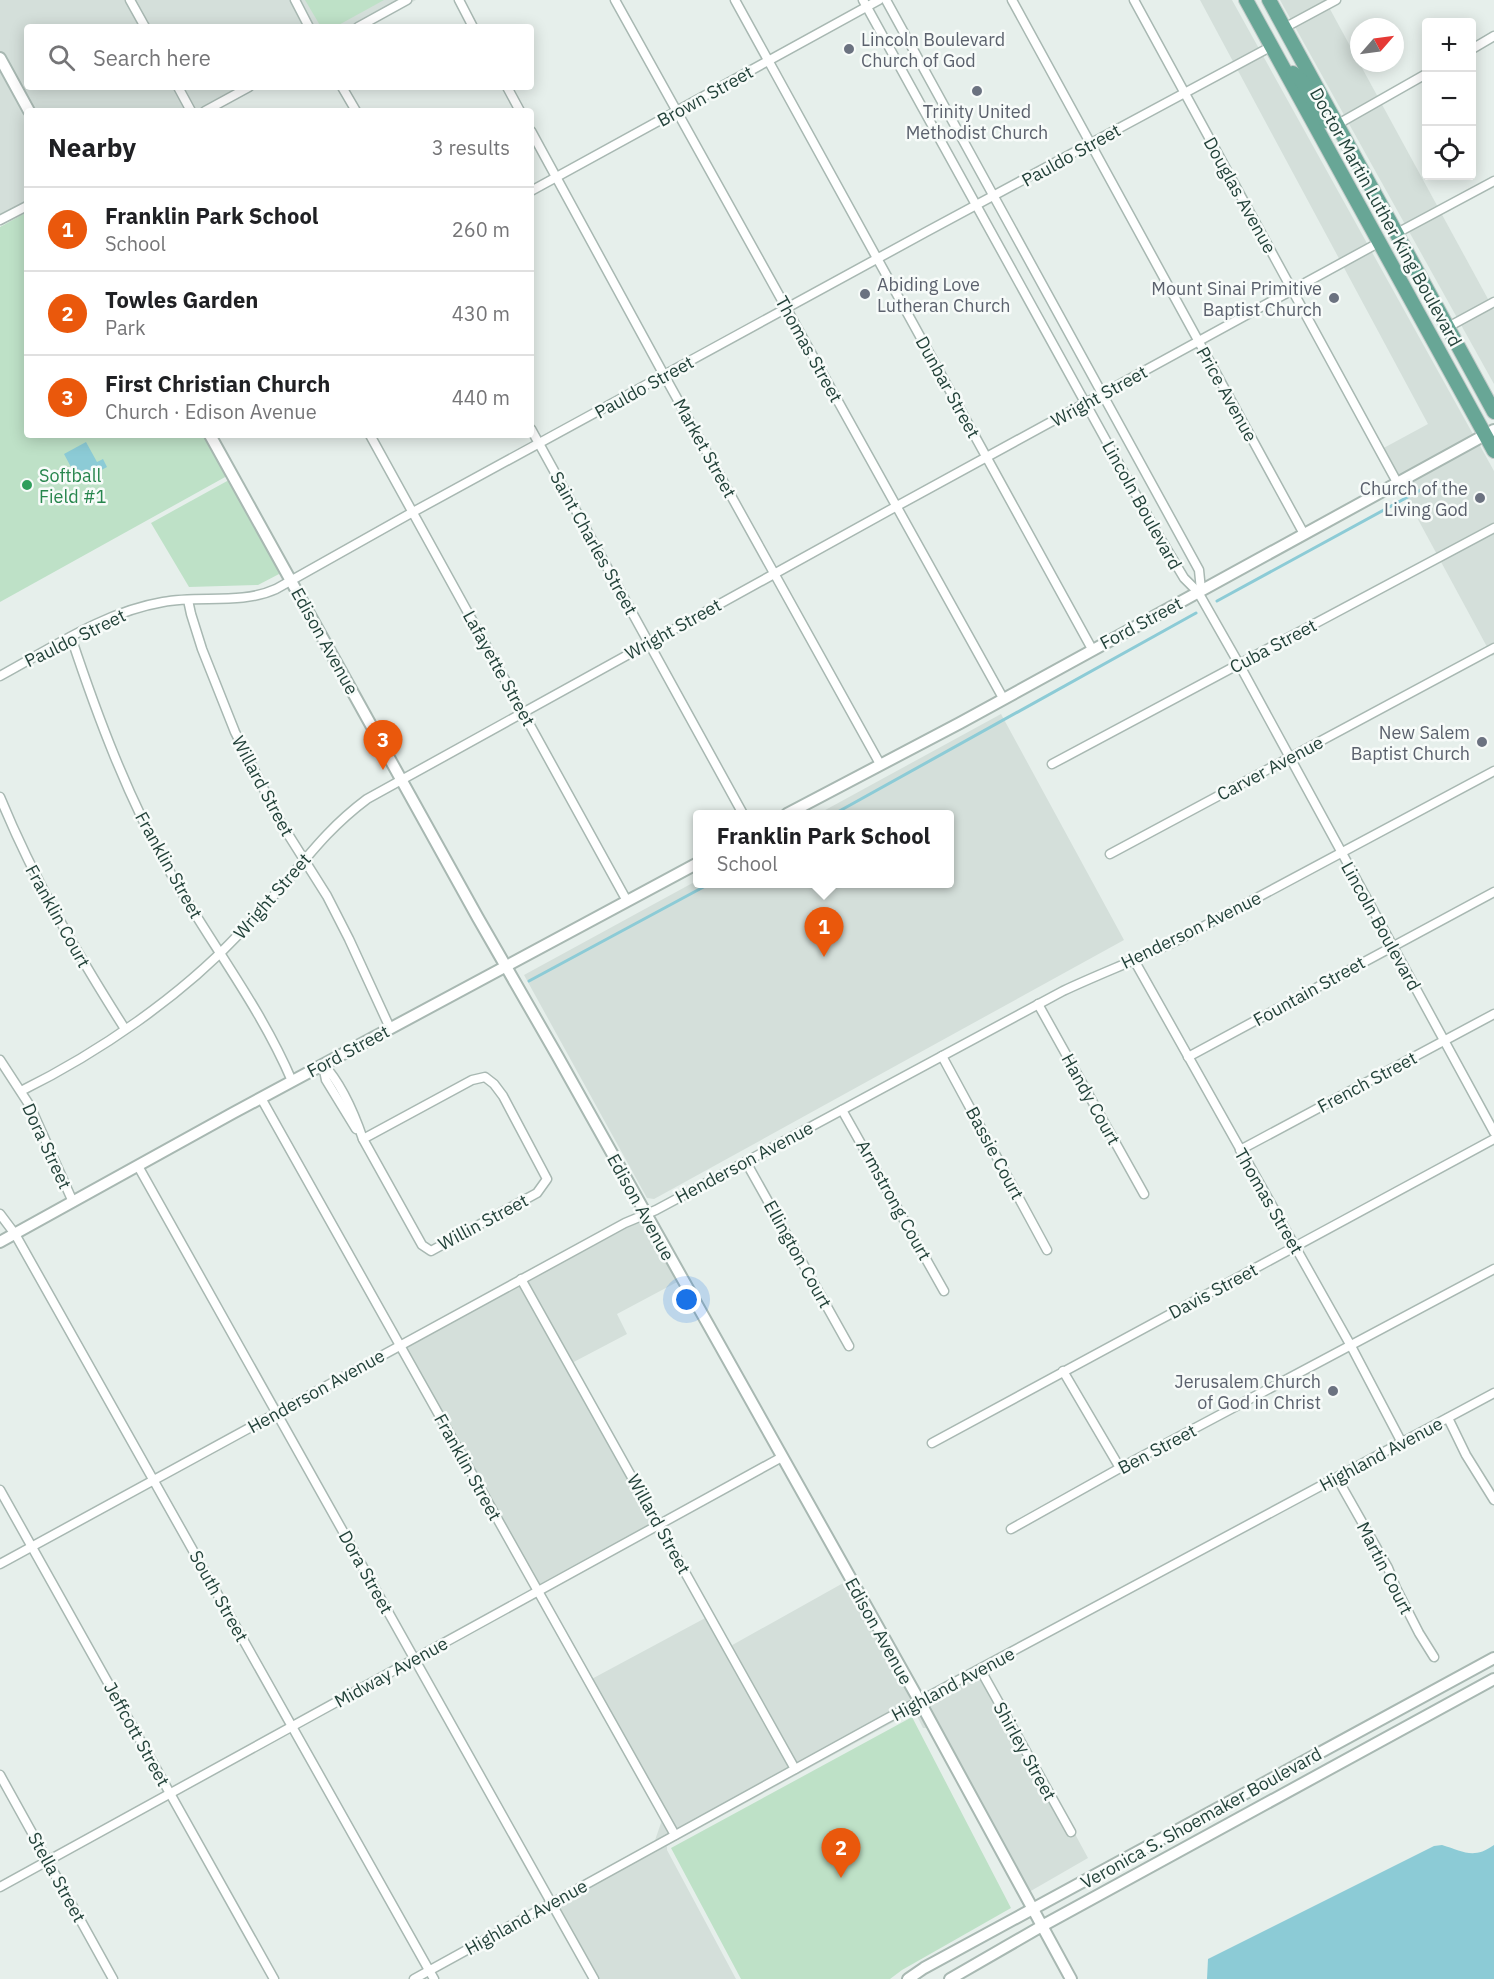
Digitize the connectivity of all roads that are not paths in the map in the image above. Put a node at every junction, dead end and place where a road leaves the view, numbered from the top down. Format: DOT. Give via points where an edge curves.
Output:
graph roads {
  1 [pos="130,0"];
  2 [pos="295,0"];
  3 [pos="407,0"];
  4 [pos="459,0"];
  5 [pos="615,0"];
  6 [pos="735,0"];
  7 [pos="879,0"];
  8 [pos="886,0"];
  9 [pos="1012,0"];
  10 [pos="1134,0"];
  11 [pos="1246,0"];
  12 [pos="1269,0"];
  13 [pos="1336,0"];
  14 [pos="865,3"];
  15 [pos="143,24"];
  16 [pos="307,24"];
  17 [pos="363,24"];
  18 [pos="472,24"];
  19 [pos="1284,28"];
  20 [pos="1494,36"];
  21 [pos="1272,46"];
  22 [pos="1476,47"];
  23 [pos="0,58"];
  24 [pos="769,60"];
  25 [pos="1282,64"];
  26 [pos="1422,76"];
  27 [pos="180,90"];
  28 [pos="244,90"];
  29 [pos="344,90"];
  30 [pos="509,90"];
  31 [pos="1184,93"];
  32 [pos="27,108"];
  33 [pos="189,108"];
  34 [pos="210,108"];
  35 [pos="354,108"];
  36 [pos="518,108"];
  37 [pos="677,111"];
  38 [pos="1338,124"];
  39 [pos="534,137"];
  40 [pos="1090,145"];
  41 [pos="556,177"];
  42 [pos="1494,181"];
  43 [pos="534,189"];
  44 [pos="993,197"];
  45 [pos="977,206"];
  46 [pos="24,208"];
  47 [pos="0,220"];
  48 [pos="1397,233"];
  49 [pos="1380,242"];
  50 [pos="1407,250"];
  51 [pos="878,258"];
  52 [pos="1292,290"];
  53 [pos="1494,302"];
  54 [pos="786,309"];
  55 [pos="1448,327"];
  56 [pos="1199,342"];
  57 [pos="664,375"];
  58 [pos="1102,394"];
  59 [pos="1085,404"];
  60 [pos="1493,409"];
  61 [pos="1475,417"];
  62 [pos="1490,433"];
  63 [pos="534,435"];
  64 [pos="212,438"];
  65 [pos="372,438"];
  66 [pos="539,444"];
  67 [pos="1494,451"];
  68 [pos="987,457"];
  69 [pos="1398,484"];
  70 [pos="897,506"];
  71 [pos="413,512"];
  72 [pos="1494,528"];
  73 [pos="1304,534"];
  74 [pos="774,573"];
  75 [pos="291,580"];
  76 [pos="1200,591"];
  77 [pos="188,600"];
  78 [pos="71,637"];
  79 [pos="649,643"];
  80 [pos="1494,648"];
  81 [pos="1092,649"];
  82 [pos="1239,664"];
  83 [pos="0,676"];
  84 [pos="1003,698"];
  85 [pos="523,712"];
  86 [pos="1289,758"];
  87 [pos="880,765"];
  88 [pos="1052,765"];
  89 [pos="1494,771"];
  90 [pos="402,780"];
  91 [pos="0,797"];
  92 [pos="741,810"];
  93 [pos="795,810"];
  94 [pos="1341,853"];
  95 [pos="1110,854"];
  96 [pos="304,861"];
  97 [pos="693,866"];
  98 [pos="1494,892"];
  99 [pos="627,901"];
  100 [pos="1392,946"];
  101 [pos="220,953"];
  102 [pos="1134,960"];
  103 [pos="505,966"];
  104 [pos="1038,1004"];
  105 [pos="1494,1014"];
  106 [pos="390,1028"];
  107 [pos="125,1029"];
  108 [pos="1444,1040"];
  109 [pos="942,1056"];
  110 [pos="1188,1057"];
  111 [pos="0,1060"];
  112 [pos="322,1065"];
  113 [pos="292,1081"];
  114 [pos="21,1091"];
  115 [pos="261,1098"];
  116 [pos="842,1110"];
  117 [pos="1494,1132"];
  118 [pos="363,1139"];
  119 [pos="1494,1139"];
  120 [pos="1240,1150"];
  121 [pos="746,1162"];
  122 [pos="138,1166"];
  123 [pos="1144,1194"];
  124 [pos="73,1202"];
  125 [pos="645,1213"];
  126 [pos="0,1214"];
  127 [pos="15,1234"];
  128 [pos="0,1242"];
  129 [pos="1295,1246"];
  130 [pos="1047,1250"];
  131 [pos="1494,1269"];
  132 [pos="521,1279"];
  133 [pos="944,1291"];
  134 [pos="400,1345"];
  135 [pos="849,1346"];
  136 [pos="1351,1346"];
  137 [pos="1063,1371"];
  138 [pos="1494,1393"];
  139 [pos="277,1413"];
  140 [pos="1448,1418"];
  141 [pos="932,1443"];
  142 [pos="1402,1443"];
  143 [pos="783,1457"];
  144 [pos="1120,1468"];
  145 [pos="1337,1478"];
  146 [pos="154,1480"];
  147 [pos="0,1490"];
  148 [pos="1494,1500"];
  149 [pos="659,1525"];
  150 [pos="1011,1529"];
  151 [pos="32,1546"];
  152 [pos="0,1564"];
  153 [pos="537,1591"];
  154 [pos="1434,1657"];
  155 [pos="414,1658"];
  156 [pos="1494,1658"];
  157 [pos="980,1670"];
  158 [pos="1494,1679"];
  159 [pos="920,1702"];
  160 [pos="291,1726"];
  161 [pos="795,1769"];
  162 [pos="0,1775"];
  163 [pos="170,1792"];
  164 [pos="1071,1832"];
  165 [pos="675,1835"];
  166 [pos="48,1861"];
  167 [pos="0,1887"];
  168 [pos="550,1904"];
  169 [pos="1033,1910"];
  170 [pos="1042,1926"];
  171 [pos="431,1975"];
  172 [pos="113,1979"];
  173 [pos="274,1979"];
  174 [pos="414,1979"];
  175 [pos="594,1979"];
  176 [pos="908,1979"];
  177 [pos="950,1979"];
  178 [pos="1071,1979"];
  1 -- 15 [label="street"];
  2 -- 16 [label="street"];
  3 -- 17 [label="street"];
  4 -- 18 [label="street"];
  5 -- 37 [label="street, Thomas Street"];
  6 -- 24 [label="street, Dunbar Street"];
  7 -- 14 [label="street, Brown Street"];
  8 -- 44 [label="street, Lincoln Boulevard"];
  9 -- 40 [label="street, Price Avenue"];
  10 -- 31 [label="street, Douglas Avenue"];
  11 -- 21 [label="main road, Doctor Martin Luther King Boulevard"];
  12 -- 19 [label="main road, Doctor Martin Luther King Boulevard"];
  13 -- 19 [label="street"];
  14 -- 24 [label="street, Brown Street"];
  14 -- 45 [label="street, Lincoln Boulevard"];
  19 -- 38 [label="main road, Doctor Martin Luther King Boulevard"];
  20 -- 22 [label="street"];
  21 -- 25 [label="main road, Doctor Martin Luther King Boulevard"];
  21 -- 31 [label="street, Pauldo Street"];
  23 -- 32 [label="street"];
  24 -- 37 [label="street, Brown Street"];
  24 -- 51 [label="street, Dunbar Street"];
  25 -- 38 [label="main road" via="1301,80 1327,122"];
  25 -- 49 [label="main road, Doctor Martin Luther King Boulevard"];
  26 -- 38 [label="street"];
  27 -- 33 [label="street"];
  28 -- 34 [label="street"];
  29 -- 35 [label="street"];
  30 -- 36 [label="street"];
  31 -- 40 [label="street, Pauldo Street"];
  31 -- 52 [label="street, Douglas Avenue"];
  37 -- 41 [label="street, Brown Street"];
  37 -- 54 [label="street, Thomas Street"];
  38 -- 48 [label="main road, Doctor Martin Luther King Boulevard"];
  39 -- 41 [label="street, Market Street"];
  40 -- 44 [label="street, Pauldo Street"];
  40 -- 56 [label="street, Price Avenue"];
  41 -- 43 [label="street, Brown Street"];
  41 -- 57 [label="street, Market Street"];
  42 -- 48 [label="street"];
  44 -- 45 [label="street, Pauldo Street"];
  44 -- 58 [label="street, Lincoln Boulevard"];
  45 -- 51 [label="street, Pauldo Street"];
  45 -- 59 [label="street, Lincoln Boulevard"];
  46 -- 47 [label="street"];
  48 -- 50 [label="main road, Doctor Martin Luther King Boulevard"];
  49 -- 50 [label="main road"];
  49 -- 52 [label="street, Wright Street"];
  49 -- 61 [label="main road, Doctor Martin Luther King Boulevard"];
  50 -- 55 [label="main road, Doctor Martin Luther King Boulevard"];
  51 -- 54 [label="street, Pauldo Street"];
  51 -- 68 [label="street, Dunbar Street"];
  52 -- 56 [label="street, Wright Street"];
  52 -- 69 [label="street, Douglas Avenue"];
  53 -- 55 [label="street"];
  54 -- 57 [label="street, Pauldo Street"];
  54 -- 70 [label="street, Thomas Street"];
  55 -- 60 [label="main road, Doctor Martin Luther King Boulevard"];
  56 -- 58 [label="street, Wright Street"];
  56 -- 73 [label="street, Price Avenue"];
  57 -- 66 [label="street, Pauldo Street"];
  57 -- 74 [label="street, Market Street"];
  58 -- 59 [label="street, Wright Street"];
  58 -- 76 [label="street, Lincoln Boulevard" via="1199,570"];
  59 -- 68 [label="street, Wright Street"];
  59 -- 76 [label="street, Lincoln Boulevard" via="1178,569"];
  60 -- 61 [label="street"];
  61 -- 62 [label="main road, Doctor Martin Luther King Boulevard"];
  62 -- 67 [label="main road, Doctor Martin Luther King Boulevard"];
  62 -- 69 [label="street, Ford Street"];
  63 -- 66 [label="street, Saint Charles Street"];
  64 -- 75 [label="street, Edison Avenue"];
  65 -- 71 [label="street, Lafayette Street"];
  66 -- 71 [label="street, Pauldo Street"];
  66 -- 79 [label="street, Saint Charles Street"];
  68 -- 70 [label="street, Wright Street"];
  68 -- 81 [label="street, Dunbar Street"];
  69 -- 73 [label="street, Ford Street"];
  70 -- 74 [label="street, Wright Street"];
  70 -- 84 [label="street, Thomas Street"];
  71 -- 75 [label="street, Pauldo Street"];
  71 -- 85 [label="street, Lafayette Street"];
  72 -- 82 [label="street, Cuba Street"];
  73 -- 76 [label="street, Ford Street"];
  74 -- 79 [label="street, Wright Street"];
  74 -- 87 [label="street, Market Street"];
  75 -- 77 [label="street, Pauldo Street" via="252,598"];
  75 -- 90 [label="street, Edison Avenue"];
  76 -- 81 [label="street, Ford Street"];
  76 -- 82 [label="street, Lincoln Boulevard"];
  77 -- 78 [label="street, Pauldo Street" via="118,614"];
  77 -- 96 [label="street, Willard Street" via="202,649 235,732"];
  78 -- 83 [label="street, Pauldo Street"];
  78 -- 101 [label="street, Franklin Street" via="101,725 128,788 169,870"];
  79 -- 85 [label="street, Wright Street"];
  79 -- 92 [label="street, Saint Charles Street"];
  80 -- 86 [label="street, Carver Avenue"];
  81 -- 84 [label="street, Ford Street"];
  82 -- 86 [label="street, Lincoln Boulevard"];
  82 -- 88 [label="street, Cuba Street"];
  84 -- 87 [label="street, Ford Street"];
  85 -- 90 [label="street, Wright Street"];
  85 -- 99 [label="street, Lafayette Street"];
  86 -- 94 [label="street, Lincoln Boulevard"];
  86 -- 95 [label="street, Carver Avenue"];
  87 -- 93 [label="street, Ford Street"];
  89 -- 94 [label="street, Henderson Avenue"];
  90 -- 96 [label="street, Wright Street" via="345,815"];
  90 -- 103 [label="street, Edison Avenue"];
  91 -- 107 [label="street, Franklin Court" via="56,917"];
  94 -- 100 [label="street, Lincoln Boulevard"];
  94 -- 102 [label="street, Henderson Avenue"];
  96 -- 101 [label="street, Wright Street"];
  96 -- 106 [label="street, Willard Street" via="327,896"];
  97 -- 99 [label="street, Ford Street"];
  98 -- 100 [label="street, Fountain Street"];
  99 -- 103 [label="street, Ford Street"];
  100 -- 108 [label="street, Lincoln Boulevard"];
  100 -- 110 [label="street, Fountain Street"];
  101 -- 107 [label="street, Wright Street"];
  101 -- 113 [label="street, Franklin Street" via="258,1013"];
  102 -- 104 [label="street, Henderson Avenue"];
  102 -- 110 [label="street, Thomas Street"];
  103 -- 106 [label="street, Ford Street"];
  103 -- 125 [label="street, Edison Avenue"];
  104 -- 109 [label="street, Henderson Avenue"];
  104 -- 123 [label="street, Handy Court"];
  105 -- 108 [label="street, French Street"];
  106 -- 112 [label="street, Ford Street"];
  107 -- 114 [label="street, Wright Street" via="80,1060"];
  108 -- 117 [label="street, Lincoln Boulevard"];
  108 -- 120 [label="street, French Street"];
  109 -- 116 [label="street, Henderson Avenue"];
  109 -- 130 [label="street, Bassie Court"];
  110 -- 120 [label="street, Thomas Street"];
  111 -- 114 [label="street, Dora Street"];
  112 -- 113 [label="street, Ford Street"];
  112 -- 118 [label="street, Willin Street" via="334,1076"];
  113 -- 115 [label="street, Ford Street"];
  114 -- 124 [label="street, Dora Street"];
  115 -- 122 [label="street, Ford Street"];
  115 -- 134 [label="street, Franklin Street"];
  116 -- 121 [label="street, Henderson Avenue"];
  116 -- 133 [label="street, Armstrong Court"];
  118 -- 118 [label="street, Willin Street" via="422,1245 431,1251 537,1193 548,1179 503,1096 485,1077 472,1080"];
  119 -- 129 [label="street, Davis Street"];
  120 -- 129 [label="street, Thomas Street"];
  121 -- 125 [label="street, Henderson Avenue"];
  121 -- 135 [label="street, Ellington Court"];
  122 -- 124 [label="street, Ford Street"];
  122 -- 139 [label="street, Dora Street"];
  124 -- 127 [label="street, Ford Street"];
  125 -- 132 [label="street, Henderson Avenue"];
  125 -- 143 [label="street, Edison Avenue"];
  126 -- 127 [label="street, South Street"];
  127 -- 128 [label="street, Ford Street"];
  127 -- 146 [label="street, South Street"];
  129 -- 136 [label="street, Thomas Street"];
  129 -- 137 [label="street, Davis Street"];
  131 -- 136 [label="street, Ben Street"];
  132 -- 134 [label="street, Henderson Avenue"];
  132 -- 149 [label="street, Willard Street"];
  134 -- 139 [label="street, Henderson Avenue"];
  134 -- 153 [label="street, Franklin Street"];
  136 -- 142 [label="street, Thomas Street"];
  136 -- 144 [label="street, Ben Street"];
  137 -- 141 [label="street, Davis Street"];
  137 -- 144 [label="street"];
  138 -- 140 [label="street, Highland Avenue"];
  139 -- 146 [label="street, Henderson Avenue"];
  139 -- 155 [label="street, Dora Street"];
  140 -- 142 [label="street, Highland Avenue"];
  140 -- 148 [label="street"];
  142 -- 145 [label="street, Highland Avenue"];
  143 -- 149 [label="street, Midway Avenue"];
  143 -- 159 [label="street, Edison Avenue"];
  144 -- 150 [label="street, Ben Street"];
  145 -- 154 [label="street, Martin Court"];
  145 -- 157 [label="street, Highland Avenue"];
  146 -- 151 [label="street, Henderson Avenue"];
  146 -- 160 [label="street, South Street"];
  147 -- 151 [label="street, Jeffcott Street"];
  149 -- 153 [label="street, Midway Avenue"];
  149 -- 161 [label="street, Willard Street"];
  151 -- 152 [label="street, Henderson Avenue"];
  151 -- 163 [label="street, Jeffcott Street"];
  153 -- 155 [label="street, Midway Avenue"];
  153 -- 165 [label="street, Franklin Street"];
  155 -- 160 [label="street, Midway Avenue"];
  155 -- 168 [label="street, Dora Street"];
  156 -- 169 [label="street, Veronica S. Shoemaker Boulevard"];
  157 -- 159 [label="street, Highland Avenue"];
  157 -- 164 [label="street, Shirley Street"];
  158 -- 170 [label="street, Veronica S. Shoemaker Boulevard"];
  159 -- 161 [label="street, Highland Avenue"];
  159 -- 169 [label="street, Edison Avenue"];
  160 -- 163 [label="street, Midway Avenue"];
  160 -- 171 [label="street, South Street"];
  161 -- 165 [label="street, Highland Avenue"];
  162 -- 166 [label="street, Stella Street"];
  163 -- 166 [label="street, Midway Avenue"];
  163 -- 173 [label="street, Jeffcott Street"];
  165 -- 168 [label="street, Highland Avenue"];
  166 -- 167 [label="street, Midway Avenue"];
  166 -- 172 [label="street, Stella Street"];
  168 -- 171 [label="street, Highland Avenue"];
  168 -- 175 [label="street, Dora Street"];
  169 -- 170 [label="street, Edison Avenue"];
  169 -- 176 [label="street, Veronica S. Shoemaker Boulevard"];
  170 -- 177 [label="street, Veronica S. Shoemaker Boulevard"];
  170 -- 178 [label="street, Edison Avenue"];
  171 -- 174 [label="street, Highland Avenue"];
}
